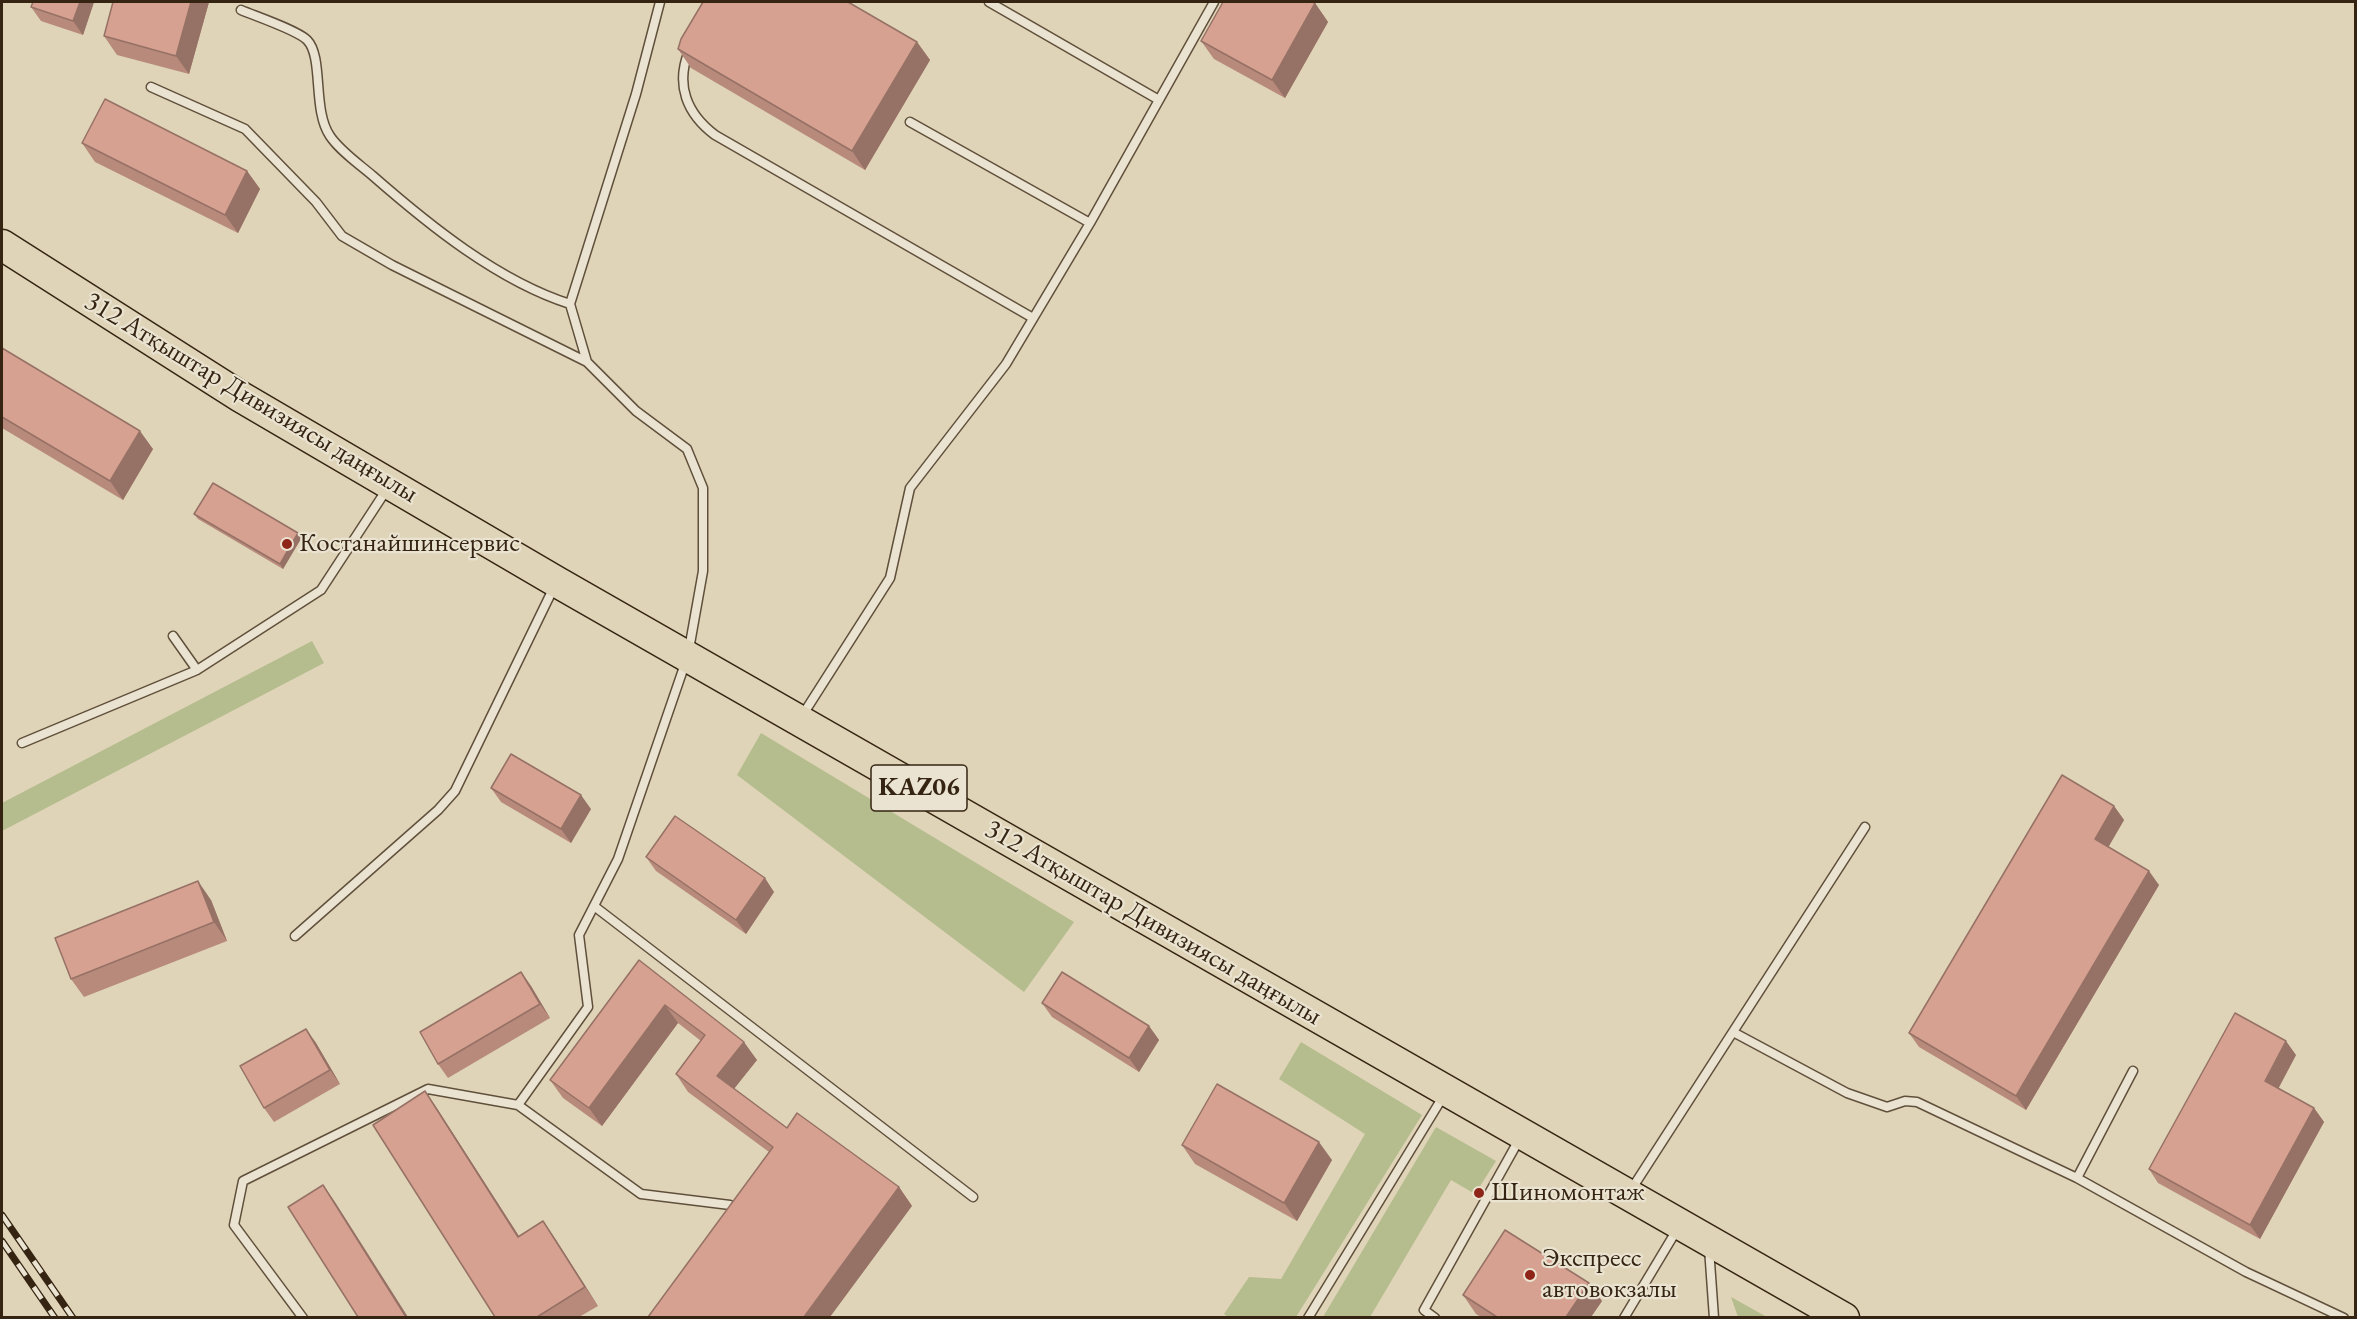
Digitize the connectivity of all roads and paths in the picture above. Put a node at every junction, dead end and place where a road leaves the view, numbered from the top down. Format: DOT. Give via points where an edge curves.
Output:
graph roads {
  1 [pos="660,2"];
  2 [pos="989,2"];
  3 [pos="1214,2"];
  4 [pos="241,10"];
  5 [pos="693,40"];
  6 [pos="151,87"];
  7 [pos="1159,100"];
  8 [pos="910,122"];
  9 [pos="1090,223"];
  10 [pos="2,245"];
  11 [pos="570,304"];
  12 [pos="1033,318"];
  13 [pos="587,362"];
  14 [pos="391,483"];
  15 [pos="557,582"];
  16 [pos="173,636"];
  17 [pos="688,655"];
  18 [pos="197,670"];
  19 [pos="800,719"];
  20 [pos="22,743"];
  21 [pos="1865,827"];
  22 [pos="594,906"];
  23 [pos="295,936"];
  24 [pos="1733,1032"];
  25 [pos="2133,1071"];
  26 [pos="1446,1092"];
  27 [pos="518,1105"];
  28 [pos="1521,1135"];
  29 [pos="2077,1178"];
  30 [pos="1627,1195"];
  31 [pos="973,1197"];
  32 [pos="730,1205"];
  33 [pos="1680,1225"];
  34 [pos="1709,1241"];
  35 [pos="303,1317"];
  36 [pos="1308,1317"];
  37 [pos="1435,1317"];
  38 [pos="1624,1317"];
  39 [pos="1714,1317"];
  40 [pos="1844,1317"];
  41 [pos="2344,1317"];
  1 -- 11 [label="lane" via="636,94"];
  2 -- 7 [label="lane"];
  3 -- 7 [label="lane"];
  4 -- 11 [label="lane" via="306,39 314,54 321,115 329,135 351,157 474,255 549,297"];
  5 -- 12 [label="lane" via="681,79 684,95 700,124"];
  6 -- 13 [label="lane" via="245,129 316,202 342,236"];
  7 -- 9 [label="lane"];
  8 -- 9 [label="lane"];
  9 -- 12 [label="lane"];
  10 -- 14 [label="highway, 312 Атқыштар Дивизиясы даңғылы / KАZ06" via="241,397"];
  11 -- 13 [label="lane"];
  12 -- 19 [label="lane" via="1006,364 910,489 890,578"];
  13 -- 17 [label="lane" via="636,411 687,449 703,488 703,572"];
  14 -- 15 [label="highway, 312 Атқыштар Дивизиясы даңғылы / KАZ06"];
  14 -- 18 [label="lane" via="321,590"];
  15 -- 17 [label="highway, 312 Атқыштар Дивизиясы даңғылы / KАZ06"];
  15 -- 23 [label="lane" via="455,791"];
  16 -- 18 [label="lane"];
  17 -- 19 [label="highway, 312 Атқыштар Дивизиясы даңғылы / KАZ06"];
  17 -- 22 [label="lane" via="618,859"];
  18 -- 20 [label="lane"];
  19 -- 26 [label="highway, 312 Атқыштар Дивизиясы даңғылы / KАZ06"];
  21 -- 24 [label="lane"];
  22 -- 27 [label="lane" via="579,935 588,1007"];
  22 -- 31 [label="lane"];
  24 -- 29 [label="lane" via="1847,1093 1887,1107 1917,1102"];
  24 -- 30 [label="lane"];
  25 -- 29 [label="lane"];
  26 -- 28 [label="highway, 312 Атқыштар Дивизиясы даңғылы / KАZ06"];
  26 -- 36 [label="lane"];
  27 -- 32 [label="lane" via="641,1194"];
  27 -- 35 [label="lane" via="428,1089 243,1181 234,1225"];
  28 -- 30 [label="highway, 312 Атқыштар Дивизиясы даңғылы / KАZ06"];
  28 -- 37 [label="lane" via="1424,1310"];
  29 -- 41 [label="lane" via="2246,1272"];
  30 -- 33 [label="highway, 312 Атқыштар Дивизиясы даңғылы / KАZ06"];
  33 -- 34 [label="highway, 312 Атқыштар Дивизиясы даңғылы / KАZ06"];
  33 -- 38 [label="lane"];
  34 -- 39 [label="lane"];
  34 -- 40 [label="highway, 312 Атқыштар Дивизиясы даңғылы / KАZ06"];
}
